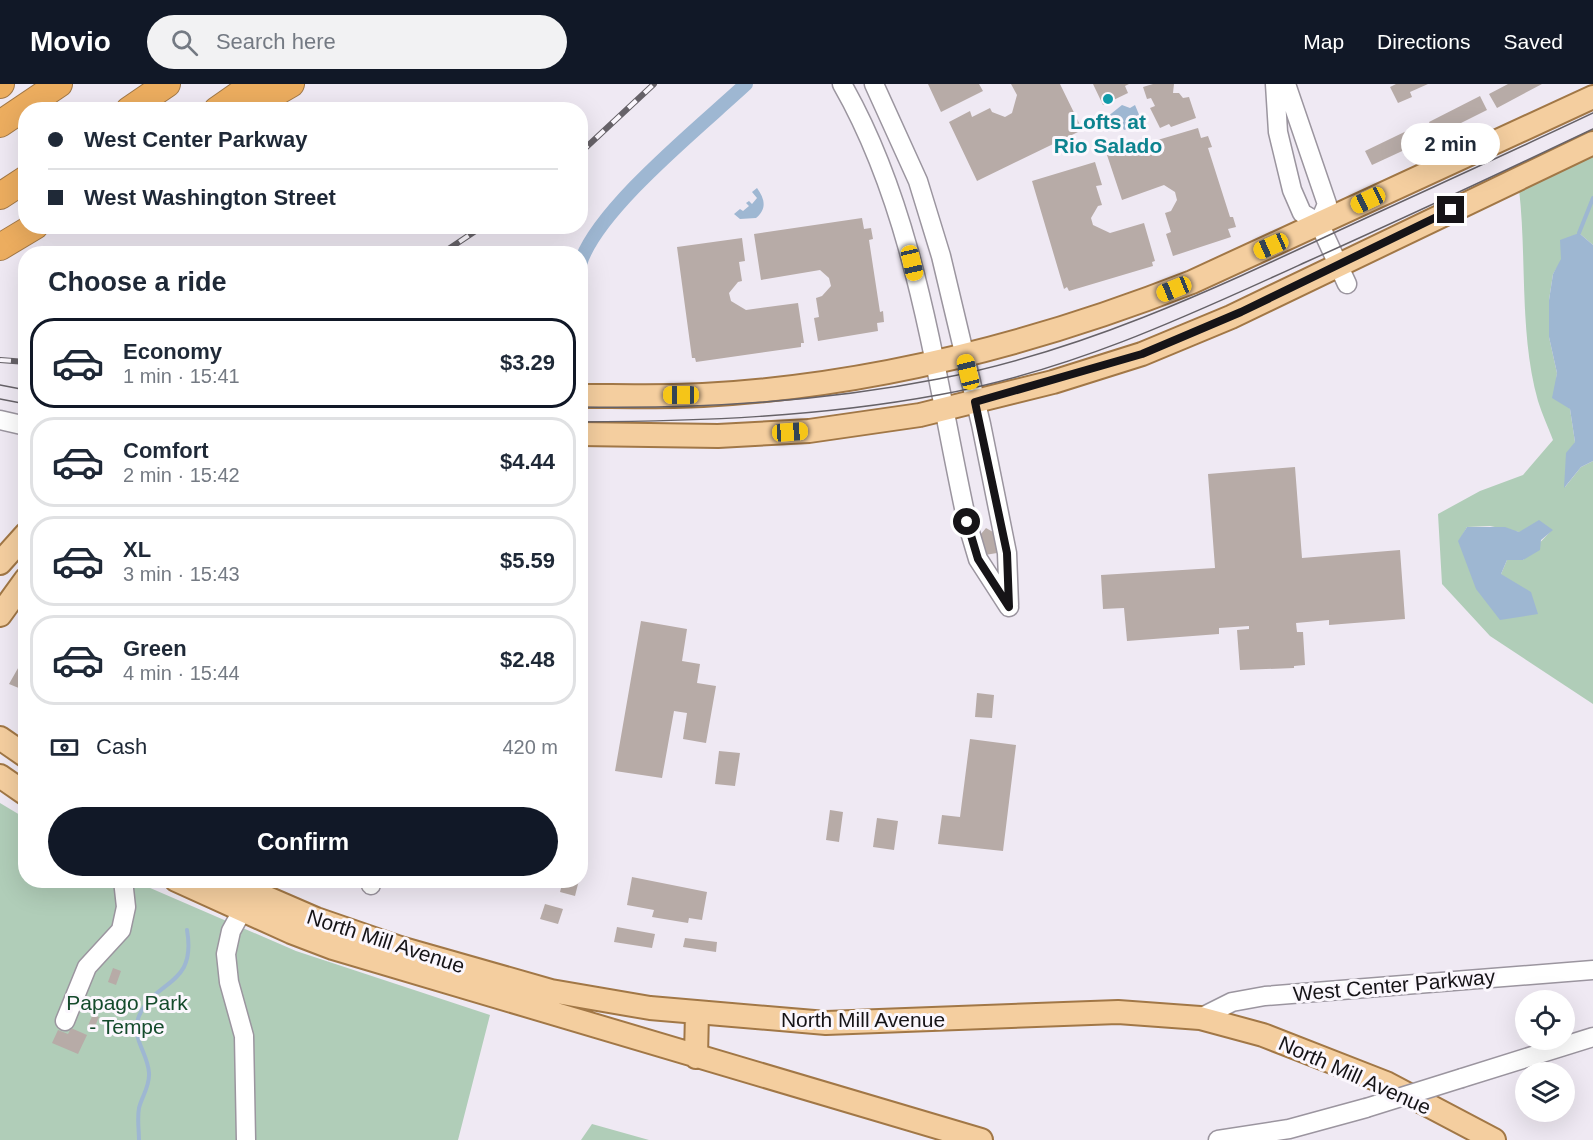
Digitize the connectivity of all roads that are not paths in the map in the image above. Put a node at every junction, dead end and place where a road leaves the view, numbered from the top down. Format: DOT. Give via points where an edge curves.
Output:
graph roads {
  1 [pos="59,84"];
  2 [pos="166,84"];
  3 [pos="254,84"];
  4 [pos="291,84"];
  5 [pos="842,84"];
  6 [pos="874,84"];
  7 [pos="1275,84"];
  8 [pos="1286,84"];
  9 [pos="1593,97"];
  10 [pos="32,102"];
  11 [pos="140,102"];
  12 [pos="228,102"];
  13 [pos="260,102"];
  14 [pos="18,111"];
  15 [pos="0,123"];
  16 [pos="1593,143"];
  17 [pos="18,184"];
  18 [pos="0,196"];
  19 [pos="1319,223"];
  20 [pos="22,234"];
  21 [pos="0,247"];
  22 [pos="1343,275"];
  23 [pos="964,355"];
  24 [pos="933,362"];
  25 [pos="588,396"];
  26 [pos="975,402"];
  27 [pos="943,410"];
  28 [pos="0,420"];
  29 [pos="18,424"];
  30 [pos="588,434"];
  31 [pos="18,543"];
  32 [pos="0,563"];
  33 [pos="18,590"];
  34 [pos="0,615"];
  35 [pos="0,738"];
  36 [pos="18,750"];
  37 [pos="0,776"];
  38 [pos="18,789"];
  39 [pos="124,888"];
  40 [pos="202,888"];
  41 [pos="234,888"];
  42 [pos="247,902"];
  43 [pos="1593,970"];
  44 [pos="697,1012"];
  45 [pos="1200,1018"];
  46 [pos="65,1021"];
  47 [pos="1593,1037"];
  48 [pos="696,1057"];
  49 [pos="246,1140"];
  50 [pos="983,1140"];
  51 [pos="1218,1140"];
  52 [pos="1494,1140"];
  1 -- 10 [label="highway"];
  2 -- 11 [label="highway"];
  3 -- 12 [label="highway"];
  4 -- 13 [label="highway"];
  5 -- 24 [label="street" via="875,149 895,200"];
  6 -- 23 [label="street" via="926,206"];
  7 -- 19 [label="street" via="1278,132 1292,190 1302,213"];
  8 -- 19 [label="street" via="1327,204"];
  9 -- 19 [label="main road"];
  14 -- 15 [label="highway"];
  16 -- 22 [label="main road"];
  17 -- 18 [label="highway"];
  19 -- 22 [label="street"];
  19 -- 23 [label="main road" via="1192,282 1125,308"];
  20 -- 21 [label="highway"];
  22 -- 26 [label="main road" via="1142,354"];
  23 -- 24 [label="main road"];
  23 -- 26 [label="street"];
  24 -- 25 [label="main road" via="808,384 703,395"];
  24 -- 27 [label="street"];
  26 -- 27 [label="main road"];
  26 -- 27 [label="street" via="1007,553 1009,607 978,559"];
  27 -- 30 [label="main road" via="771,434"];
  28 -- 29 [label="street"];
  31 -- 32 [label="main road"];
  33 -- 34 [label="main road"];
  35 -- 36 [label="main road"];
  37 -- 38 [label="main road"];
  39 -- 46 [label="street" via="126,907 121,930 87,967"];
  40 -- 42 [label="main road, North Mill Avenue"];
  41 -- 42 [label="main road, North Mill Avenue"];
  42 -- 44 [label="main road, North Mill Avenue" via="551,991"];
  42 -- 48 [label="main road, North Mill Avenue" via="333,948"];
  42 -- 49 [label="street" via="231,931 226,954 244,1036"];
  43 -- 45 [label="street, West Center Parkway" via="1265,996 1232,1002"];
  44 -- 45 [label="main road, North Mill Avenue" via="826,1023 1118,1012"];
  44 -- 48 [label="main road"];
  45 -- 52 [label="main road, North Mill Avenue" via="1263,1035 1386,1083"];
  47 -- 51 [label="street, bridge" via="1366,1108 1289,1129"];
  48 -- 50 [label="main road, North Mill Avenue"];
}
